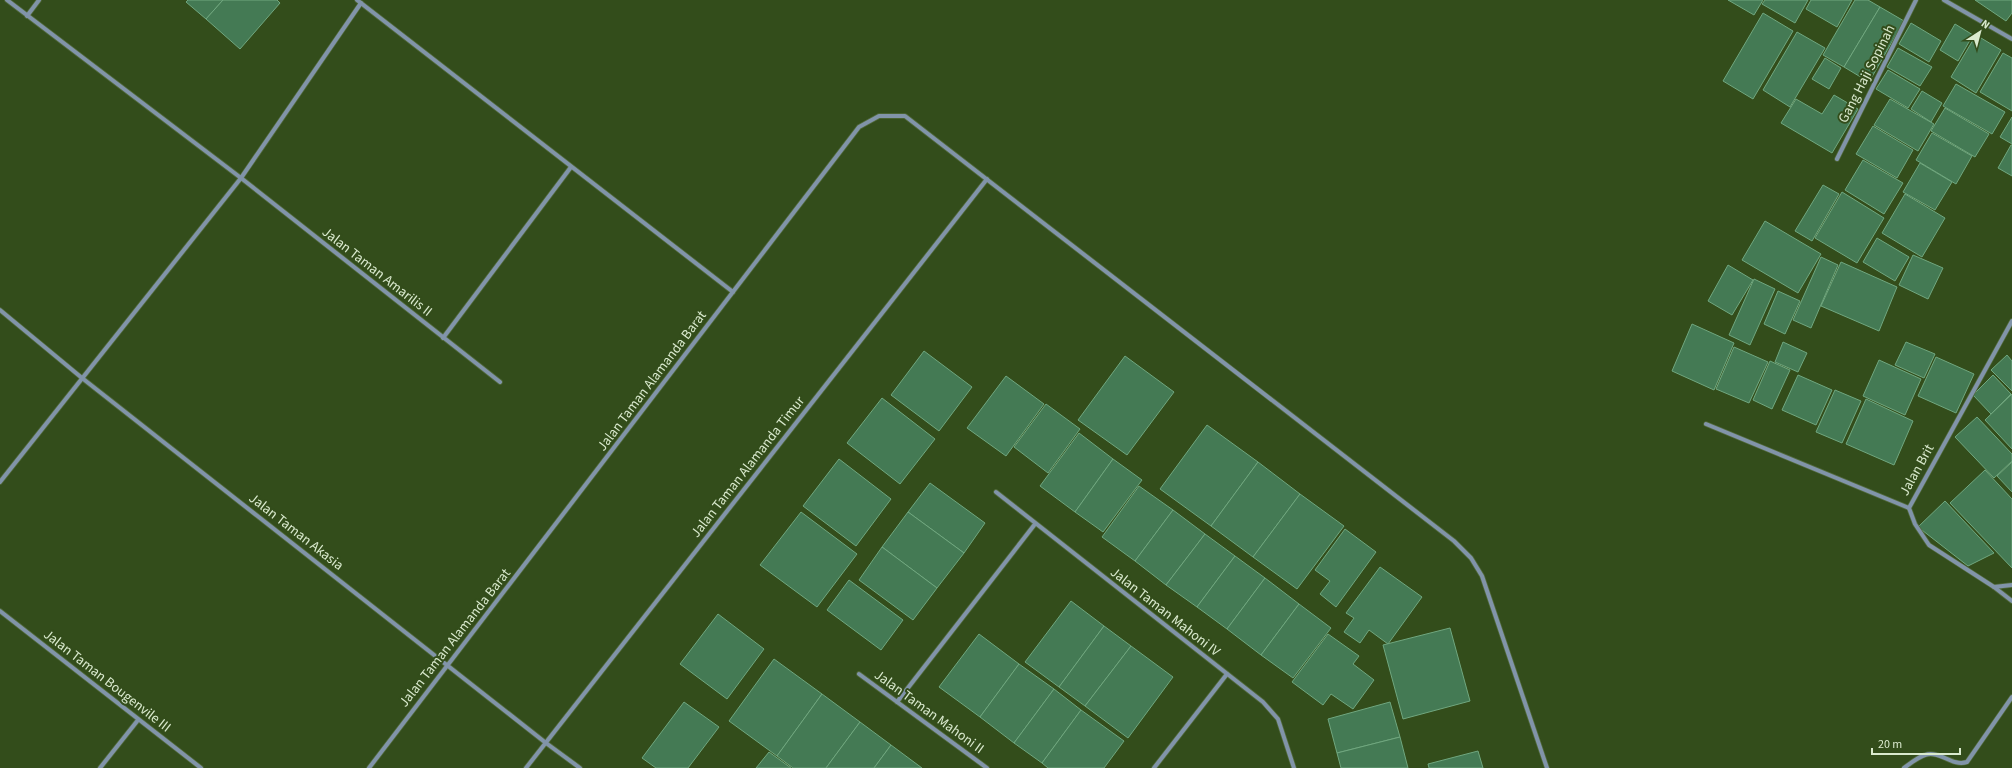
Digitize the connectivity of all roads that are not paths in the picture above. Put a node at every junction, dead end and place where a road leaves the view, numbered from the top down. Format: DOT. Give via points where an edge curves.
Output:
graph roads {
  1 [pos="7,0"];
  2 [pos="39,0"];
  3 [pos="1916,0"];
  4 [pos="1944,0"];
  5 [pos="359,1"];
  6 [pos="27,16"];
  7 [pos="2012,39"];
  8 [pos="1837,159"];
  9 [pos="571,167"];
  10 [pos="241,178"];
  11 [pos="987,179"];
  12 [pos="734,292"];
  13 [pos="0,310"];
  14 [pos="2012,321"];
  15 [pos="443,338"];
  16 [pos="82,378"];
  17 [pos="500,382"];
  18 [pos="1706,424"];
  19 [pos="0,482"];
  20 [pos="996,492"];
  21 [pos="1909,508"];
  22 [pos="1035,524"];
  23 [pos="2012,585"];
  24 [pos="1994,588"];
  25 [pos="2012,601"];
  26 [pos="0,611"];
  27 [pos="449,666"];
  28 [pos="858,674"];
  29 [pos="1227,674"];
  30 [pos="2012,697"];
  31 [pos="897,702"];
  32 [pos="138,720"];
  33 [pos="546,743"];
  34 [pos="100,768"];
  35 [pos="201,768"];
  36 [pos="369,768"];
  37 [pos="526,768"];
  38 [pos="580,768"];
  39 [pos="988,768"];
  40 [pos="1154,768"];
  41 [pos="1294,768"];
  42 [pos="1546,768"];
  43 [pos="1904,768"];
  1 -- 6 [label="street, Jalan Taman Amarilis II"];
  2 -- 6 [label="street"];
  3 -- 8 [label="street, Gang Haji Sopinah"];
  4 -- 7 [label="street"];
  5 -- 9 [label="street"];
  5 -- 10 [label="street"];
  6 -- 10 [label="street, Jalan Taman Amarilis II"];
  9 -- 12 [label="street"];
  9 -- 15 [label="street"];
  10 -- 15 [label="street, Jalan Taman Amarilis II"];
  10 -- 16 [label="street"];
  11 -- 12 [label="street, Jalan Taman Alamanda Barat" via="905,116 879,116 859,127"];
  11 -- 33 [label="street, Jalan Taman Alamanda Timur"];
  11 -- 42 [label="street, Jalan Taman Alamanda Barat" via="1454,541 1471,558 1482,576"];
  12 -- 27 [label="street, Jalan Taman Alamanda Barat"];
  13 -- 16 [label="street, Jalan Taman Akasia"];
  14 -- 21 [label="street, Jalan Brit"];
  15 -- 17 [label="street, Jalan Taman Amarilis II"];
  16 -- 19 [label="street"];
  16 -- 27 [label="street, Jalan Taman Akasia"];
  18 -- 21 [label="street"];
  20 -- 22 [label="street, Jalan Taman Mahoni IV"];
  21 -- 24 [label="street, Jalan Brit" via="1915,524 1929,545"];
  22 -- 29 [label="street, Jalan Taman Mahoni IV"];
  22 -- 31 [label="street"];
  23 -- 24 [label="street"];
  24 -- 25 [label="street, Jalan Brit"];
  26 -- 32 [label="street, Jalan Taman Bougenvile III"];
  27 -- 33 [label="street, Jalan Taman Akasia"];
  27 -- 36 [label="street, Jalan Taman Alamanda Barat"];
  28 -- 31 [label="street, Jalan Taman Mahoni II"];
  29 -- 40 [label="street"];
  29 -- 41 [label="street, Jalan Taman Mahoni IV" via="1272,710 1278,720"];
  30 -- 43 [label="street" via="1967,762 1956,763 1932,754 1919,758"];
  31 -- 39 [label="street, Jalan Taman Mahoni II"];
  32 -- 34 [label="street"];
  32 -- 35 [label="street, Jalan Taman Bougenvile III"];
  33 -- 37 [label="street, Jalan Taman Alamanda Timur"];
  33 -- 38 [label="street, Jalan Taman Akasia"];
}
